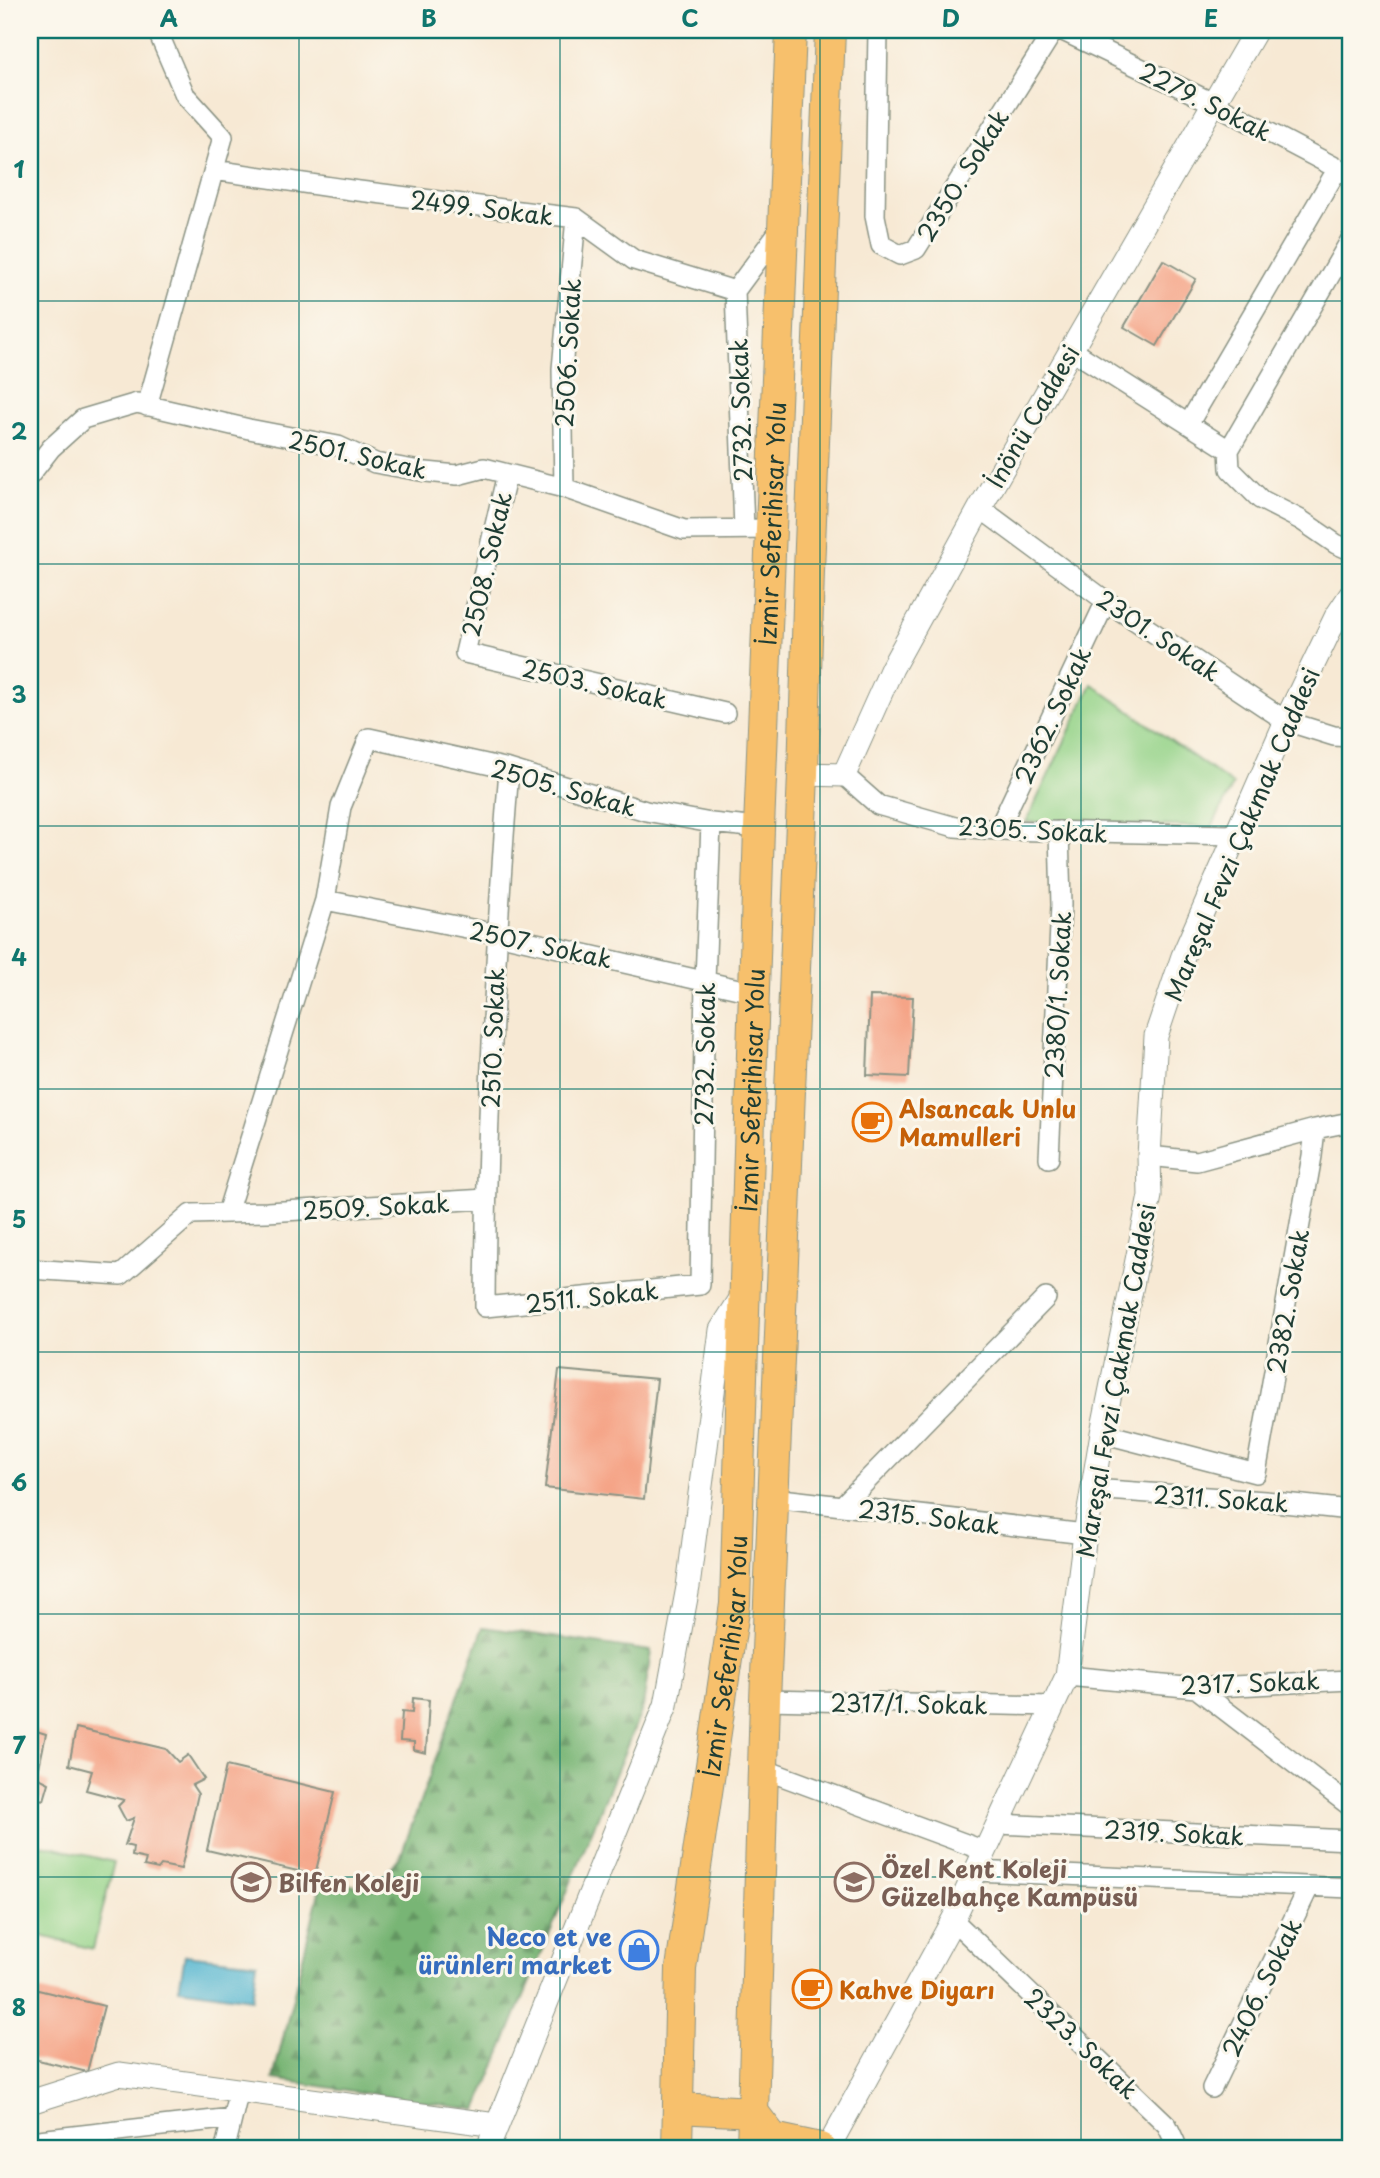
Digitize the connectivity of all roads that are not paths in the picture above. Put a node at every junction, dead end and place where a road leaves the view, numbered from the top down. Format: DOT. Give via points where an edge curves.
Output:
graph roads {
  1 [pos="157,30"];
  2 [pos="791,30"];
  3 [pos="830,30"];
  4 [pos="878,30"];
  5 [pos="1054,30"];
  6 [pos="1061,30"];
  7 [pos="1256,30"];
  8 [pos="1213,103"];
  9 [pos="214,170"];
  10 [pos="1344,172"];
  11 [pos="576,218"];
  12 [pos="784,225"];
  13 [pos="1350,241"];
  14 [pos="735,291"];
  15 [pos="1070,349"];
  16 [pos="147,405"];
  17 [pos="1189,423"];
  18 [pos="1229,450"];
  19 [pos="508,474"];
  20 [pos="30,475"];
  21 [pos="564,488"];
  22 [pos="980,508"];
  23 [pos="758,529"];
  24 [pos="1350,550"];
  25 [pos="1350,596"];
  26 [pos="1107,601"];
  27 [pos="1343,617"];
  28 [pos="465,653"];
  29 [pos="725,713"];
  30 [pos="1286,721"];
  31 [pos="1342,736"];
  32 [pos="1350,748"];
  33 [pos="509,769"];
  34 [pos="803,774"];
  35 [pos="844,775"];
  36 [pos="711,823"];
  37 [pos="759,828"];
  38 [pos="998,830"];
  39 [pos="1059,831"];
  40 [pos="1236,835"];
  41 [pos="325,900"];
  42 [pos="496,934"];
  43 [pos="705,981"];
  44 [pos="756,993"];
  45 [pos="1350,1122"];
  46 [pos="1315,1129"];
  47 [pos="1149,1156"];
  48 [pos="1049,1158"];
  49 [pos="486,1199"];
  50 [pos="227,1213"];
  51 [pos="30,1269"];
  52 [pos="699,1285"];
  53 [pos="746,1292"];
  54 [pos="1046,1298"];
  55 [pos="485,1307"];
  56 [pos="1102,1433"];
  57 [pos="1256,1472"];
  58 [pos="1093,1489"];
  59 [pos="773,1498"];
  60 [pos="842,1506"];
  61 [pos="1350,1510"];
  62 [pos="1085,1534"];
  63 [pos="1067,1676"];
  64 [pos="1350,1680"];
  65 [pos="1196,1688"];
  66 [pos="765,1700"];
  67 [pos="1053,1706"];
  68 [pos="763,1769"];
  69 [pos="1350,1806"];
  70 [pos="997,1824"];
  71 [pos="1350,1840"];
  72 [pos="980,1861"];
  73 [pos="1309,1886"];
  74 [pos="1350,1888"];
  75 [pos="953,1920"];
  76 [pos="1212,2088"];
  77 [pos="239,2091"];
  78 [pos="30,2102"];
  79 [pos="678,2108"];
  80 [pos="753,2112"];
  81 [pos="232,2118"];
  82 [pos="496,2125"];
  83 [pos="30,2141"];
  84 [pos="1174,2145"];
  85 [pos="225,2148"];
  86 [pos="488,2148"];
  87 [pos="677,2148"];
  88 [pos="752,2148"];
  89 [pos="820,2148"];
  90 [pos="828,2148"];
  1 -- 9 [label="street" via="185,95 223,137"];
  2 -- 12 [label="main road, İzmir Seferihisar Yolu"];
  3 -- 34 [label="main road, İzmir Seferihisar Yolu"];
  4 -- 5 [label="street, 2350. Sokak" via="875,216 881,244 900,255 916,249"];
  6 -- 8 [label="street, 2279. Sokak"];
  7 -- 8 [label="street, İnönü Caddesi"];
  8 -- 10 [label="street, 2279. Sokak"];
  8 -- 15 [label="street, İnönü Caddesi"];
  9 -- 11 [label="street, 2499. Sokak"];
  9 -- 16 [label="street"];
  10 -- 17 [label="street"];
  11 -- 14 [label="street, 2499. Sokak" via="634,260"];
  11 -- 21 [label="street, 2506. Sokak" via="562,369"];
  12 -- 14 [label="street"];
  12 -- 23 [label="main road, İzmir Seferihisar Yolu"];
  13 -- 18 [label="street"];
  14 -- 23 [label="street, 2732. Sokak"];
  15 -- 17 [label="street"];
  15 -- 22 [label="street, İnönü Caddesi"];
  16 -- 19 [label="street, 2501. Sokak" via="338,446 375,463 457,475 484,468"];
  16 -- 20 [label="street" via="137,403 83,419"];
  17 -- 18 [label="street"];
  18 -- 24 [label="street" via="1230,468 1259,499"];
  19 -- 21 [label="street, 2501. Sokak"];
  19 -- 28 [label="street, 2508. Sokak"];
  21 -- 23 [label="street, 2501. Sokak" via="684,530"];
  22 -- 26 [label="street, 2301. Sokak"];
  22 -- 35 [label="street, İnönü Caddesi" via="892,668"];
  23 -- 37 [label="main road, İzmir Seferihisar Yolu"];
  25 -- 27 [label="street, Mareşal Fevzi Çakmak Caddesi"];
  26 -- 30 [label="street, 2301. Sokak"];
  26 -- 38 [label="street, 2362. Sokak"];
  27 -- 30 [label="street, Mareşal Fevzi Çakmak Caddesi"];
  28 -- 29 [label="street, 2503. Sokak"];
  30 -- 31 [label="street, 2301. Sokak"];
  30 -- 40 [label="street, Mareşal Fevzi Çakmak Caddesi"];
  31 -- 32 [label="street, 2301. Sokak"];
  33 -- 36 [label="street, 2505. Sokak" via="646,811"];
  33 -- 41 [label="street, 2505. Sokak" via="369,738 341,807"];
  33 -- 42 [label="street, 2510. Sokak"];
  34 -- 35 [label="street"];
  34 -- 59 [label="main road, İzmir Seferihisar Yolu"];
  35 -- 38 [label="street, 2305. Sokak" via="878,805 955,827"];
  36 -- 37 [label="street, 2505. Sokak"];
  36 -- 43 [label="street, 2732. Sokak"];
  37 -- 44 [label="main road, İzmir Seferihisar Yolu"];
  38 -- 39 [label="street, 2305. Sokak"];
  39 -- 40 [label="street, 2305. Sokak"];
  39 -- 48 [label="street, 2380/1. Sokak" via="1061,905"];
  40 -- 47 [label="street, Mareşal Fevzi Çakmak Caddesi" via="1183,957 1156,1036"];
  41 -- 42 [label="street, 2507. Sokak"];
  41 -- 50 [label="street"];
  42 -- 43 [label="street, 2507. Sokak"];
  42 -- 49 [label="street, 2510. Sokak"];
  43 -- 44 [label="street, 2507. Sokak"];
  43 -- 52 [label="street, 2732. Sokak"];
  44 -- 53 [label="main road, İzmir Seferihisar Yolu"];
  45 -- 46 [label="street"];
  46 -- 47 [label="street" via="1197,1161"];
  46 -- 57 [label="street, 2382. Sokak"];
  47 -- 56 [label="street, Mareşal Fevzi Çakmak Caddesi" via="1150,1196"];
  49 -- 50 [label="street, 2509. Sokak"];
  49 -- 55 [label="street, 2510. Sokak"];
  50 -- 51 [label="street, 2509. Sokak" via="191,1213 121,1275"];
  52 -- 55 [label="street, 2511. Sokak"];
  53 -- 79 [label="main road, İzmir Seferihisar Yolu" via="735,1604 681,1968"];
  53 -- 82 [label="street" via="721,1330 688,1587 666,1705"];
  54 -- 60 [label="street"];
  56 -- 57 [label="street, 2311. Sokak"];
  56 -- 58 [label="street, Mareşal Fevzi Çakmak Caddesi"];
  58 -- 61 [label="street, 2311. Sokak"];
  58 -- 62 [label="street, Mareşal Fevzi Çakmak Caddesi"];
  59 -- 60 [label="street, 2315. Sokak"];
  59 -- 66 [label="main road, İzmir Seferihisar Yolu"];
  60 -- 62 [label="street, 2315. Sokak"];
  62 -- 63 [label="street, Mareşal Fevzi Çakmak Caddesi"];
  63 -- 65 [label="street, 2317. Sokak"];
  63 -- 67 [label="street, Mareşal Fevzi Çakmak Caddesi"];
  64 -- 65 [label="street, 2317. Sokak"];
  65 -- 69 [label="street"];
  66 -- 67 [label="street, 2317/1. Sokak"];
  66 -- 68 [label="main road, İzmir Seferihisar Yolu"];
  67 -- 70 [label="street, Mareşal Fevzi Çakmak Caddesi"];
  68 -- 72 [label="street"];
  68 -- 80 [label="main road, İzmir Seferihisar Yolu"];
  70 -- 71 [label="street, 2319. Sokak"];
  70 -- 72 [label="street, Mareşal Fevzi Çakmak Caddesi"];
  72 -- 73 [label="street"];
  72 -- 75 [label="street, Mareşal Fevzi Çakmak Caddesi"];
  73 -- 74 [label="street"];
  73 -- 76 [label="street, 2406. Sokak"];
  75 -- 84 [label="street, 2323. Sokak" via="1167,2125"];
  75 -- 90 [label="street, Mareşal Fevzi Çakmak Caddesi"];
  77 -- 78 [label="street" via="120,2074"];
  77 -- 81 [label="street"];
  77 -- 82 [label="street"];
  79 -- 80 [label="main road"];
  79 -- 87 [label="main road, İzmir Seferihisar Yolu"];
  80 -- 88 [label="main road, İzmir Seferihisar Yolu"];
  80 -- 89 [label="main road" via="773,2138"];
  81 -- 83 [label="street"];
  81 -- 85 [label="street"];
  82 -- 86 [label="street"];
}
